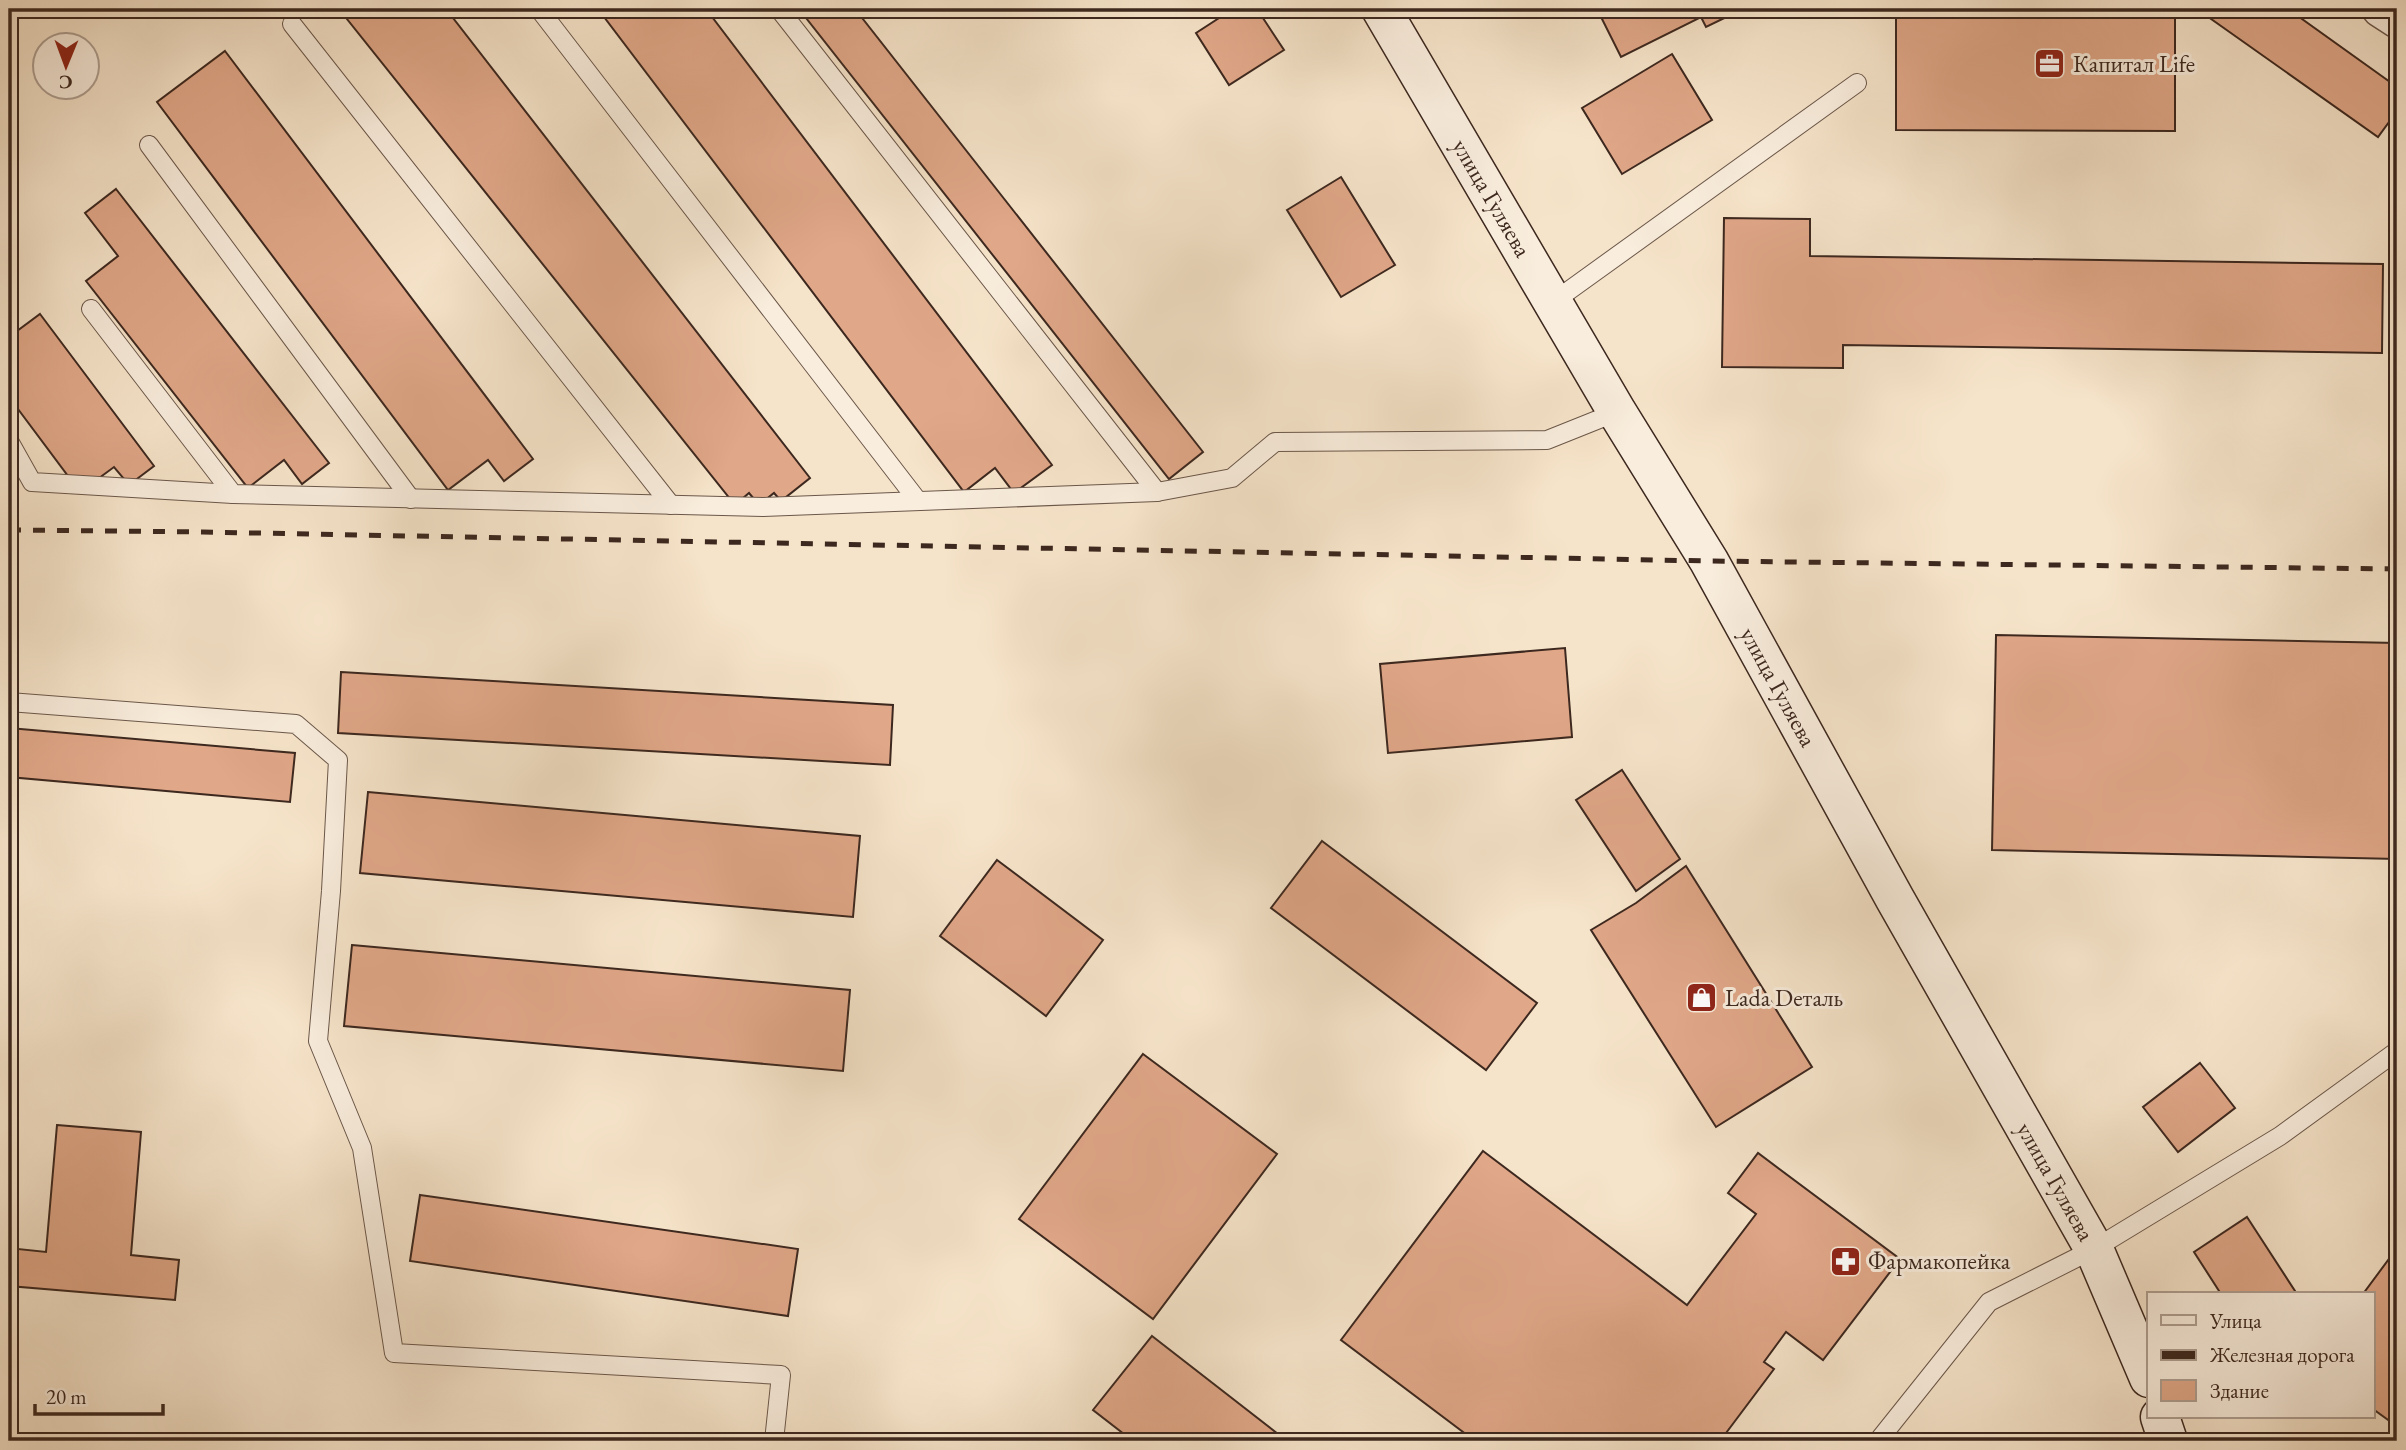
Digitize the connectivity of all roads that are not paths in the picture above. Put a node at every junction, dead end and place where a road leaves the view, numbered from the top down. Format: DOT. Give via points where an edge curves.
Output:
graph roads {
  1 [pos="539,9"];
  2 [pos="779,9"];
  3 [pos="1381,9"];
  4 [pos="2380,9"];
  5 [pos="2397,20"];
  6 [pos="292,24"];
  7 [pos="1857,83"];
  8 [pos="149,145"];
  9 [pos="1553,302"];
  10 [pos="91,309"];
  11 [pos="1617,412"];
  12 [pos="9,441"];
  13 [pos="1157,492"];
  14 [pos="233,494"];
  15 [pos="411,499"];
  16 [pos="918,501"];
  17 [pos="671,505"];
  18 [pos="9,702"];
  19 [pos="2397,1051"];
  20 [pos="2094,1249"];
  21 [pos="2147,1373"];
  22 [pos="2160,1418"];
  23 [pos="774,1441"];
  24 [pos="1878,1441"];
  25 [pos="2168,1441"];
  1 -- 16 [label="lane"];
  2 -- 13 [label="lane"];
  3 -- 9 [label="main road, улица Гуляева"];
  4 -- 5 [label="street"];
  6 -- 17 [label="lane"];
  7 -- 9 [label="lane"];
  8 -- 15 [label="lane"];
  9 -- 11 [label="main road, улица Гуляева"];
  10 -- 14 [label="lane"];
  11 -- 13 [label="lane" via="1547,440 1275,442 1232,478"];
  11 -- 20 [label="main road, улица Гуляева" via="1709,561"];
  12 -- 14 [label="lane" via="32,482"];
  13 -- 16 [label="lane"];
  14 -- 15 [label="lane"];
  15 -- 17 [label="lane"];
  16 -- 17 [label="lane"];
  18 -- 23 [label="lane" via="296,724 338,760 318,1041 362,1148 394,1353 780,1375"];
  19 -- 20 [label="lane" via="2280,1136"];
  20 -- 21 [label="main road, улица Гуляева"];
  20 -- 24 [label="lane" via="1989,1302"];
  22 -- 25 [label="main road"];
}
